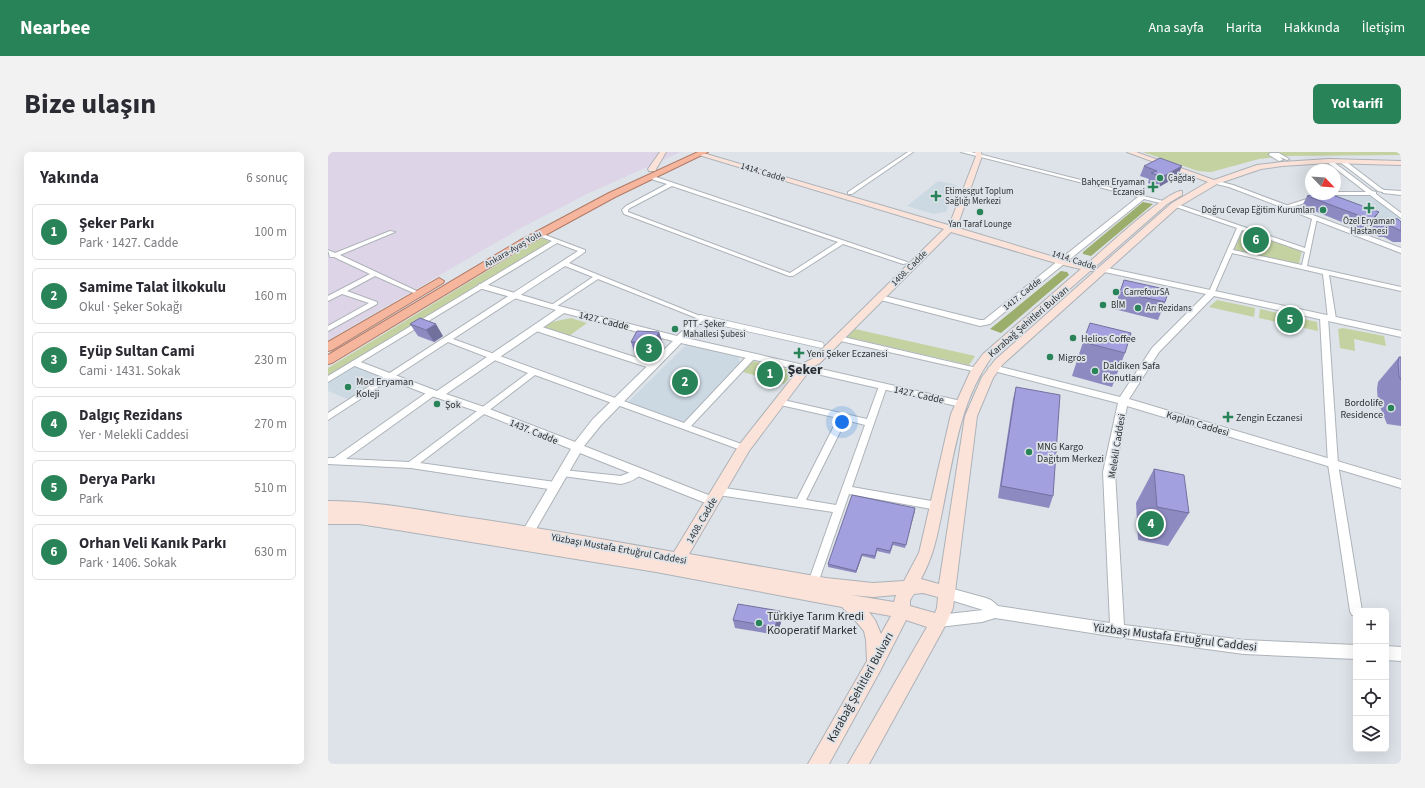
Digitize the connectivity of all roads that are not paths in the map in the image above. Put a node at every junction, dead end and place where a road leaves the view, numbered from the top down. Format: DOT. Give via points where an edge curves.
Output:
graph roads {
  1 [pos="663,152"];
  2 [pos="712,152"];
  3 [pos="911,152"];
  4 [pos="1130,152"];
  5 [pos="1138,152"];
  6 [pos="699,153"];
  7 [pos="973,153"];
  8 [pos="1401,159"];
  9 [pos="1339,160"];
  10 [pos="1329,161"];
  11 [pos="1401,163"];
  12 [pos="651,173"];
  13 [pos="1212,179"];
  14 [pos="672,184"];
  15 [pos="1384,192"];
  16 [pos="850,193"];
  17 [pos="1372,193"];
  18 [pos="1401,193"];
  19 [pos="1341,196"];
  20 [pos="1142,197"];
  21 [pos="1314,200"];
  22 [pos="1164,202"];
  23 [pos="1175,204"];
  24 [pos="1285,207"];
  25 [pos="1401,216"];
  26 [pos="1315,218"];
  27 [pos="948,225"];
  28 [pos="1240,227"];
  29 [pos="392,232"];
  30 [pos="538,234"];
  31 [pos="557,241"];
  32 [pos="842,242"];
  33 [pos="1308,250"];
  34 [pos="1229,251"];
  35 [pos="1401,252"];
  36 [pos="330,255"];
  37 [pos="1065,260"];
  38 [pos="564,263"];
  39 [pos="905,263"];
  40 [pos="1094,268"];
  41 [pos="1304,268"];
  42 [pos="459,270"];
  43 [pos="1326,273"];
  44 [pos="374,274"];
  45 [pos="598,276"];
  46 [pos="445,277"];
  47 [pos="1078,277"];
  48 [pos="482,286"];
  49 [pos="1401,289"];
  50 [pos="342,292"];
  51 [pos="418,293"];
  52 [pos="1211,294"];
  53 [pos="512,296"];
  54 [pos="880,297"];
  55 [pos="328,299"];
  56 [pos="552,308"];
  57 [pos="562,310"];
  58 [pos="701,318"];
  59 [pos="1328,319"];
  60 [pos="536,328"];
  61 [pos="328,329"];
  62 [pos="1401,334"];
  63 [pos="839,338"];
  64 [pos="447,339"];
  65 [pos="681,340"];
  66 [pos="821,345"];
  67 [pos="328,347"];
  68 [pos="752,356"];
  69 [pos="493,358"];
  70 [pos="328,360"];
  71 [pos="355,363"];
  72 [pos="653,366"];
  73 [pos="807,366"];
  74 [pos="993,368"];
  75 [pos="977,370"];
  76 [pos="534,372"];
  77 [pos="389,377"];
  78 [pos="328,379"];
  79 [pos="883,386"];
  80 [pos="435,394"];
  81 [pos="1123,401"];
  82 [pos="616,402"];
  83 [pos="779,402"];
  84 [pos="961,404"];
  85 [pos="483,410"];
  86 [pos="843,416"];
  87 [pos="328,417"];
  88 [pos="870,423"];
  89 [pos="686,427"];
  90 [pos="577,448"];
  91 [pos="744,448"];
  92 [pos="332,461"];
  93 [pos="1333,464"];
  94 [pos="411,465"];
  95 [pos="638,472"];
  96 [pos="563,473"];
  97 [pos="1401,484"];
  98 [pos="555,486"];
  99 [pos="846,490"];
  100 [pos="715,496"];
  101 [pos="800,503"];
  102 [pos="937,506"];
  103 [pos="328,508"];
  104 [pos="839,509"];
  105 [pos="328,518"];
  106 [pos="524,538"];
  107 [pos="678,559"];
  108 [pos="813,583"];
  109 [pos="909,587"];
  110 [pos="946,593"];
  111 [pos="846,601"];
  112 [pos="1356,608"];
  113 [pos="902,610"];
  114 [pos="995,612"];
  115 [pos="939,621"];
  116 [pos="1117,631"];
  117 [pos="1353,652"];
  118 [pos="1389,653"];
  119 [pos="1401,654"];
  120 [pos="874,665"];
  121 [pos="818,764"];
  122 [pos="858,764"];
  1 -- 12 [label="main road"];
  2 -- 16 [label="main road, 1414. Cadde"];
  3 -- 16 [label="street"];
  4 -- 13 [label="main road"];
  5 -- 13 [label="main road"];
  6 -- 12 [label="highway, Ankara-Ayaş Yolu"];
  6 -- 27 [label="main road, 1414. Cadde"];
  7 -- 20 [label="street"];
  7 -- 27 [label="main road, 1408. Cadde"];
  8 -- 9 [label="main road"];
  9 -- 10 [label="main road"];
  9 -- 11 [label="main road"];
  9 -- 13 [label="main road" via="1255,163"];
  9 -- 15 [label="street"];
  10 -- 13 [label="main road" via="1260,167"];
  10 -- 17 [label="street"];
  12 -- 14 [label="street"];
  12 -- 30 [label="highway, Ankara-Ayaş Yolu"];
  12 -- 42 [label="highway, Ankara-Ayaş Yolu" via="539,224"];
  13 -- 22 [label="main road, Karabağ Şehitleri Bulvarı"];
  13 -- 23 [label="main road, Karabağ Şehitleri Bulvarı"];
  13 -- 24 [label="street"];
  14 -- 32 [label="street"];
  14 -- 32 [label="street" via="628,207 626,213 791,275"];
  15 -- 17 [label="street"];
  15 -- 18 [label="street"];
  16 -- 27 [label="main road, 1414. Cadde"];
  17 -- 19 [label="street"];
  17 -- 25 [label="street"];
  20 -- 22 [label="street"];
  20 -- 37 [label="street, 1417. Cadde"];
  21 -- 24 [label="street"];
  22 -- 40 [label="main road, Karabağ Şehitleri Bulvarı"];
  23 -- 28 [label="street"];
  23 -- 40 [label="main road, Karabağ Şehitleri Bulvarı"];
  24 -- 26 [label="street"];
  26 -- 33 [label="street"];
  26 -- 35 [label="street"];
  27 -- 37 [label="main road, 1414. Cadde"];
  27 -- 39 [label="main road, 1408. Cadde"];
  27 -- 54 [label="main road, 1408. Cadde"];
  28 -- 33 [label="street"];
  28 -- 34 [label="street"];
  29 -- 36 [label="street"];
  30 -- 31 [label="street"];
  30 -- 70 [label="highway, Ankara-Ayaş Yolu"];
  31 -- 38 [label="street" via="583,251"];
  31 -- 48 [label="street"];
  32 -- 39 [label="street"];
  33 -- 41 [label="street"];
  34 -- 41 [label="street"];
  34 -- 52 [label="street"];
  36 -- 44 [label="street"];
  37 -- 40 [label="main road, 1414. Cadde"];
  37 -- 47 [label="main road"];
  37 -- 54 [label="street, 1417. Cadde" via="983,324"];
  38 -- 45 [label="street"];
  38 -- 53 [label="street"];
  39 -- 66 [label="main road, 1408. Cadde"];
  40 -- 47 [label="main road, Karabağ Şehitleri Bulvarı"];
  40 -- 52 [label="street"];
  40 -- 74 [label="main road, Karabağ Şehitleri Bulvarı"];
  41 -- 43 [label="street"];
  43 -- 49 [label="street"];
  43 -- 59 [label="street"];
  44 -- 50 [label="street"];
  44 -- 51 [label="street"];
  45 -- 56 [label="street"];
  45 -- 58 [label="street"];
  46 -- 51 [label="highway"];
  47 -- 75 [label="main road, Karabağ Şehitleri Bulvarı" via="987,356"];
  48 -- 53 [label="street, 1427. Cadde"];
  48 -- 71 [label="street"];
  50 -- 55 [label="street"];
  50 -- 61 [label="street" via="375,303"];
  51 -- 67 [label="highway"];
  52 -- 59 [label="street"];
  52 -- 81 [label="street, Melekli Caddesi" via="1155,350"];
  53 -- 56 [label="street, 1427. Cadde"];
  53 -- 64 [label="street"];
  54 -- 63 [label="main road, 1408. Cadde"];
  56 -- 57 [label="street, 1427. Cadde"];
  57 -- 60 [label="street"];
  57 -- 65 [label="street, 1427. Cadde"];
  58 -- 65 [label="street"];
  58 -- 66 [label="street"];
  59 -- 62 [label="street"];
  59 -- 93 [label="street"];
  60 -- 69 [label="street"];
  60 -- 72 [label="street"];
  63 -- 73 [label="main road, 1408. Cadde" via="816,361"];
  63 -- 75 [label="street"];
  64 -- 69 [label="street"];
  64 -- 77 [label="street"];
  65 -- 68 [label="street, 1427. Cadde"];
  65 -- 72 [label="street"];
  66 -- 73 [label="main road, 1408. Cadde" via="807,358"];
  68 -- 73 [label="street, 1427. Cadde"];
  68 -- 89 [label="street"];
  69 -- 76 [label="street"];
  69 -- 80 [label="street"];
  71 -- 77 [label="street, 1437. Cadde"];
  71 -- 78 [label="street"];
  72 -- 82 [label="street"];
  73 -- 79 [label="street, 1427. Cadde"];
  73 -- 83 [label="main road, 1408. Cadde"];
  74 -- 81 [label="street, Kaplan Caddesi"];
  74 -- 110 [label="main road, Karabağ Şehitleri Bulvarı" via="971,416"];
  75 -- 84 [label="main road, Karabağ Şehitleri Bulvarı"];
  76 -- 82 [label="street"];
  76 -- 85 [label="street"];
  77 -- 80 [label="street, 1437. Cadde"];
  77 -- 87 [label="street"];
  79 -- 84 [label="street, 1427. Cadde"];
  79 -- 88 [label="street"];
  80 -- 85 [label="street, 1437. Cadde"];
  80 -- 92 [label="street"];
  81 -- 93 [label="street, Kaplan Caddesi"];
  81 -- 116 [label="street, Melekli Caddesi" via="1109,472"];
  82 -- 89 [label="street"];
  82 -- 90 [label="street"];
  83 -- 86 [label="street"];
  83 -- 91 [label="main road, 1408. Cadde"];
  84 -- 102 [label="main road, Karabağ Şehitleri Bulvarı"];
  85 -- 90 [label="street, 1437. Cadde"];
  85 -- 94 [label="street"];
  86 -- 88 [label="street"];
  86 -- 101 [label="street"];
  88 -- 99 [label="street"];
  89 -- 91 [label="street"];
  90 -- 95 [label="street, 1437. Cadde"];
  90 -- 96 [label="street"];
  91 -- 100 [label="main road, 1408. Cadde"];
  92 -- 94 [label="street"];
  93 -- 97 [label="street, Kaplan Caddesi"];
  93 -- 112 [label="street"];
  94 -- 98 [label="street"];
  95 -- 96 [label="street" via="621,480"];
  95 -- 100 [label="street, 1437. Cadde"];
  96 -- 98 [label="street"];
  98 -- 106 [label="street"];
  99 -- 102 [label="street"];
  99 -- 104 [label="street"];
  100 -- 101 [label="street"];
  100 -- 107 [label="main road, 1408. Cadde"];
  101 -- 104 [label="street"];
  102 -- 109 [label="main road, Karabağ Şehitleri Bulvarı" via="926,553"];
  103 -- 106 [label="main road, Yüzbaşı Mustafa Ertuğrul Caddesi" via="348,507 407,514"];
  104 -- 108 [label="street"];
  105 -- 106 [label="main road, Yüzbaşı Mustafa Ertuğrul Caddesi" via="347,517"];
  106 -- 107 [label="main road, Yüzbaşı Mustafa Ertuğrul Caddesi"];
  106 -- 111 [label="main road, Yüzbaşı Mustafa Ertuğrul Caddesi"];
  107 -- 108 [label="main road, Yüzbaşı Mustafa Ertuğrul Caddesi"];
  108 -- 109 [label="main road, Yüzbaşı Mustafa Ertuğrul Caddesi" via="873,590"];
  109 -- 110 [label="main road" via="923,586"];
  109 -- 113 [label="main road, Karabağ Şehitleri Bulvarı" via="902,599"];
  110 -- 114 [label="street, Yüzbaşı Mustafa Ertuğrul Caddesi" via="986,604"];
  110 -- 115 [label="main road, Karabağ Şehitleri Bulvarı" via="945,608"];
  111 -- 113 [label="main road, Yüzbaşı Mustafa Ertuğrul Caddesi"];
  111 -- 120 [label="main road" via="868,621 873,630 876,640"];
  113 -- 115 [label="main road"];
  113 -- 120 [label="main road, Karabağ Şehitleri Bulvarı"];
  114 -- 115 [label="street, Yüzbaşı Mustafa Ertuğrul Caddesi" via="985,616"];
  114 -- 116 [label="street, Yüzbaşı Mustafa Ertuğrul Caddesi"];
  115 -- 122 [label="main road, Karabağ Şehitleri Bulvarı"];
  116 -- 117 [label="street, Yüzbaşı Mustafa Ertuğrul Caddesi" via="1244,647"];
  118 -- 119 [label="street"];
  120 -- 121 [label="main road, Karabağ Şehitleri Bulvarı"];
}
